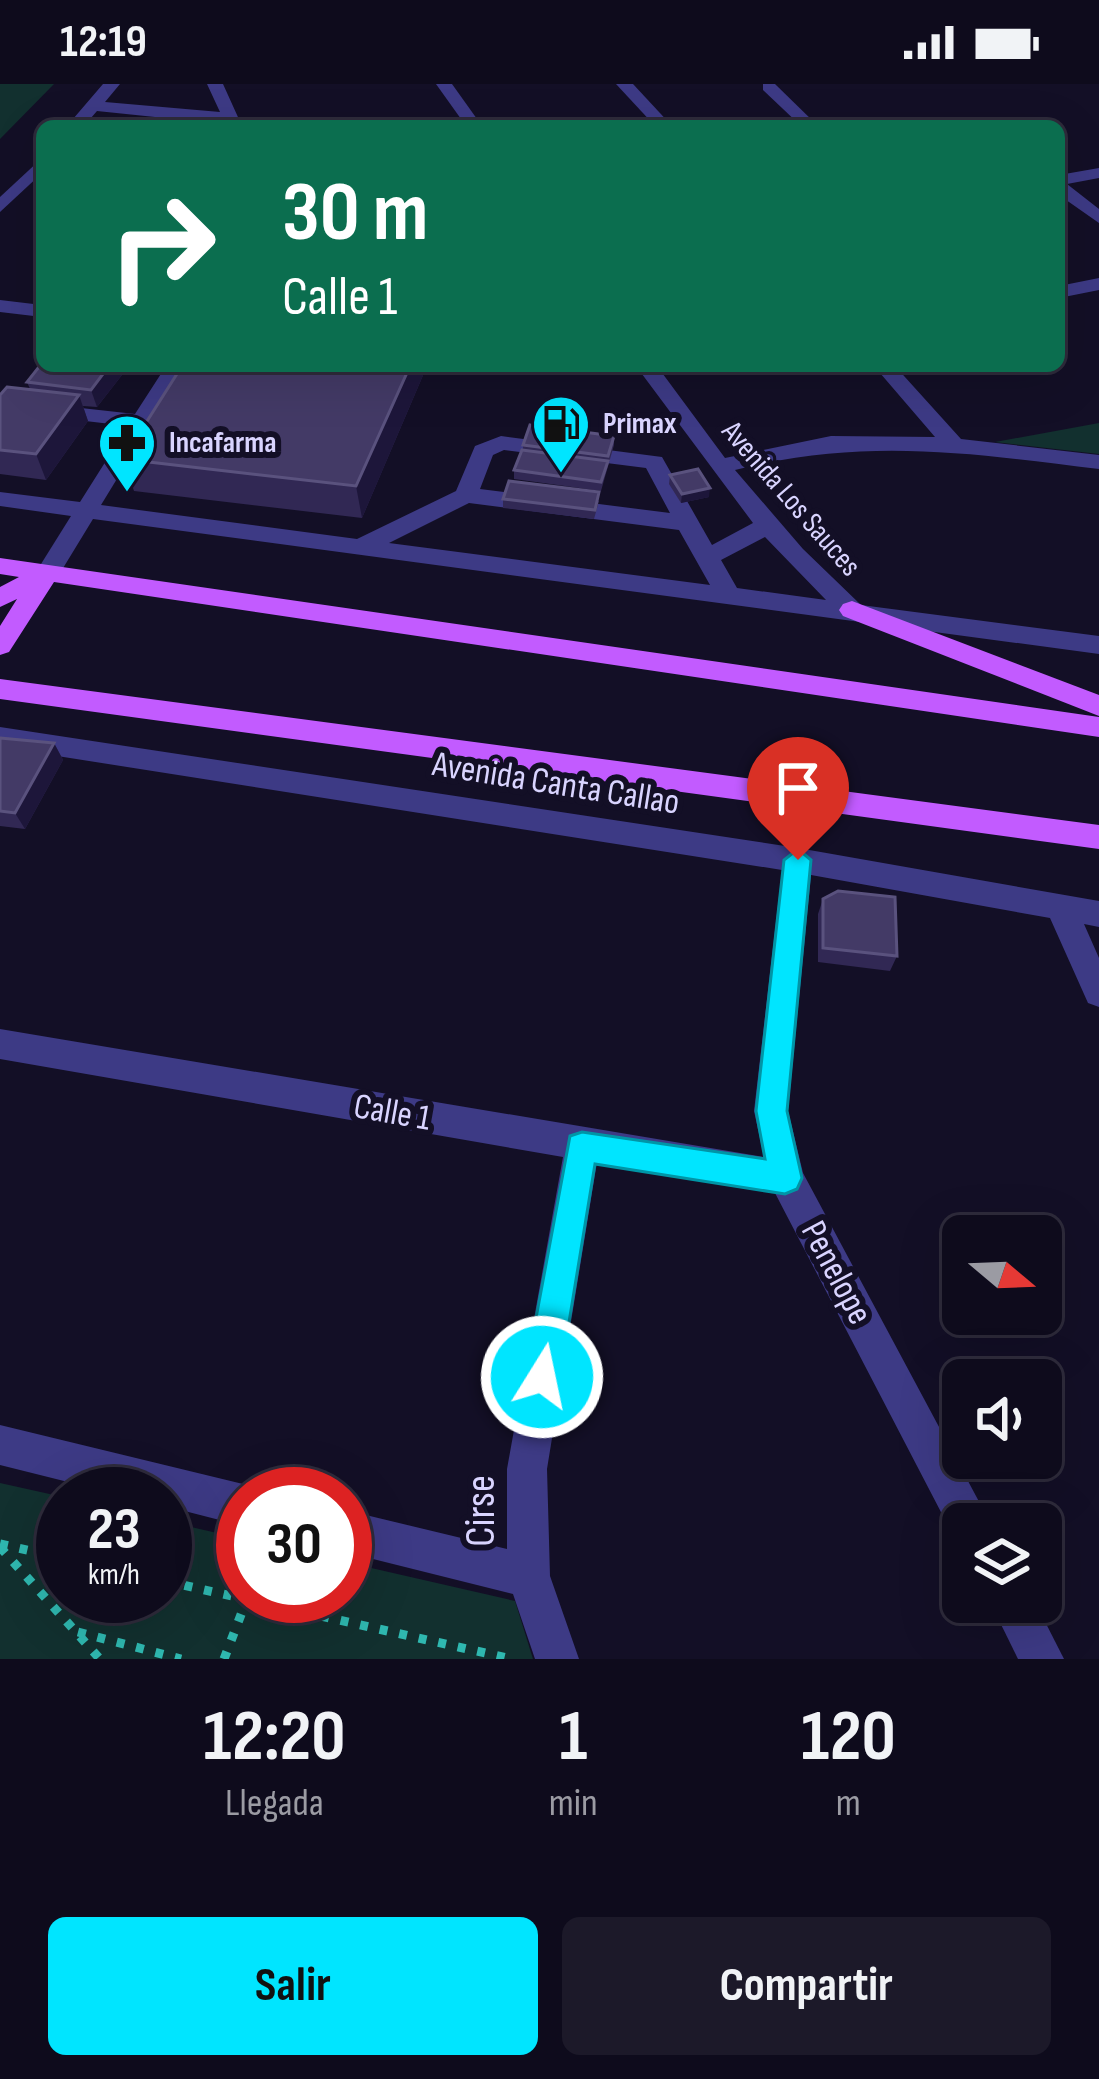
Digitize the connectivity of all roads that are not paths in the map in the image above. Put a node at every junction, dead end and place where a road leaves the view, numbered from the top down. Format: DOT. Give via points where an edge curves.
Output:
graph roads {
  1 [pos="112,84"];
  2 [pos="215,84"];
  3 [pos="444,84"];
  4 [pos="623,84"];
  5 [pos="769,87"];
  6 [pos="92,106"];
  7 [pos="80,120"];
  8 [pos="214,120"];
  9 [pos="231,120"];
  10 [pos="470,120"];
  11 [pos="658,120"];
  12 [pos="804,120"];
  13 [pos="36,169"];
  14 [pos="1099,173"];
  15 [pos="1065,182"];
  16 [pos="1065,188"];
  17 [pos="0,207"];
  18 [pos="1099,218"];
  19 [pos="1099,284"];
  20 [pos="1065,291"];
  21 [pos="0,306"];
  22 [pos="36,310"];
  23 [pos="172,372"];
  24 [pos="648,372"];
  25 [pos="889,372"];
  26 [pos="0,405"];
  27 [pos="142,421"];
  28 [pos="670,442"];
  29 [pos="954,445"];
  30 [pos="1099,462"];
  31 [pos="719,467"];
  32 [pos="466,495"];
  33 [pos="0,499"];
  34 [pos="86,511"];
  35 [pos="348,516"];
  36 [pos="687,523"];
  37 [pos="768,525"];
  38 [pos="349,545"];
  39 [pos="708,556"];
  40 [pos="0,566"];
  41 [pos="48,572"];
  42 [pos="728,594"];
  43 [pos="0,598"];
  44 [pos="852,610"];
  45 [pos="1099,645"];
  46 [pos="0,646"];
  47 [pos="0,689"];
  48 [pos="1099,706"];
  49 [pos="1099,727"];
  50 [pos="0,736"];
  51 [pos="1099,837"];
  52 [pos="798,860"];
  53 [pos="1061,908"];
  54 [pos="1099,914"];
  55 [pos="1099,992"];
  56 [pos="0,1044"];
  57 [pos="582,1147"];
  58 [pos="785,1178"];
  59 [pos="0,1445"];
  60 [pos="216,1498"];
  61 [pos="959,1503"];
  62 [pos="372,1538"];
  63 [pos="529,1576"];
  64 [pos="1023,1623"];
  65 [pos="557,1659"];
  66 [pos="1042,1659"];
  1 -- 6 [label="street"];
  2 -- 9 [label="street"];
  3 -- 10 [label="street"];
  4 -- 11 [label="street"];
  5 -- 12 [label="street"];
  6 -- 7 [label="street"];
  6 -- 8 [label="street"];
  13 -- 17 [label="street"];
  14 -- 15 [label="street"];
  16 -- 18 [label="street"];
  19 -- 20 [label="street"];
  21 -- 22 [label="street"];
  23 -- 27 [label="street"];
  24 -- 28 [label="street, Avenida Los Sauces"];
  25 -- 29 [label="street"];
  26 -- 27 [label="street"];
  27 -- 34 [label="street"];
  28 -- 31 [label="street, Avenida Los Sauces"];
  28 -- 32 [label="street" via="501,443 483,451"];
  28 -- 36 [label="street"];
  29 -- 30 [label="street"];
  29 -- 31 [label="street" via="848,442"];
  31 -- 37 [label="street, Avenida Los Sauces"];
  32 -- 36 [label="street"];
  32 -- 38 [label="street"];
  33 -- 34 [label="street"];
  34 -- 38 [label="street"];
  34 -- 41 [label="street"];
  35 -- 38 [label="street"];
  36 -- 39 [label="street"];
  37 -- 39 [label="street"];
  37 -- 44 [label="street, Avenida Los Sauces"];
  38 -- 42 [label="street"];
  39 -- 42 [label="street"];
  40 -- 41 [label="main road"];
  41 -- 43 [label="main road"];
  41 -- 46 [label="main road"];
  41 -- 49 [label="main road"];
  42 -- 44 [label="street"];
  44 -- 45 [label="street"];
  44 -- 48 [label="main road"];
  47 -- 51 [label="main road, Avenida Canta Callao"];
  50 -- 52 [label="street, Avenida Canta Callao"];
  52 -- 53 [label="street, Avenida Canta Callao"];
  52 -- 58 [label="street, Penelope" via="771,1111"];
  53 -- 54 [label="street, Avenida Canta Callao"];
  53 -- 55 [label="street"];
  56 -- 57 [label="street, Calle 1"];
  57 -- 58 [label="street, Calle 1"];
  57 -- 63 [label="street, Cirse" via="527,1469"];
  58 -- 61 [label="street, Penelope"];
  59 -- 60 [label="street"];
  62 -- 63 [label="street"];
  63 -- 65 [label="street, Cirse"];
  64 -- 66 [label="street"];
}
